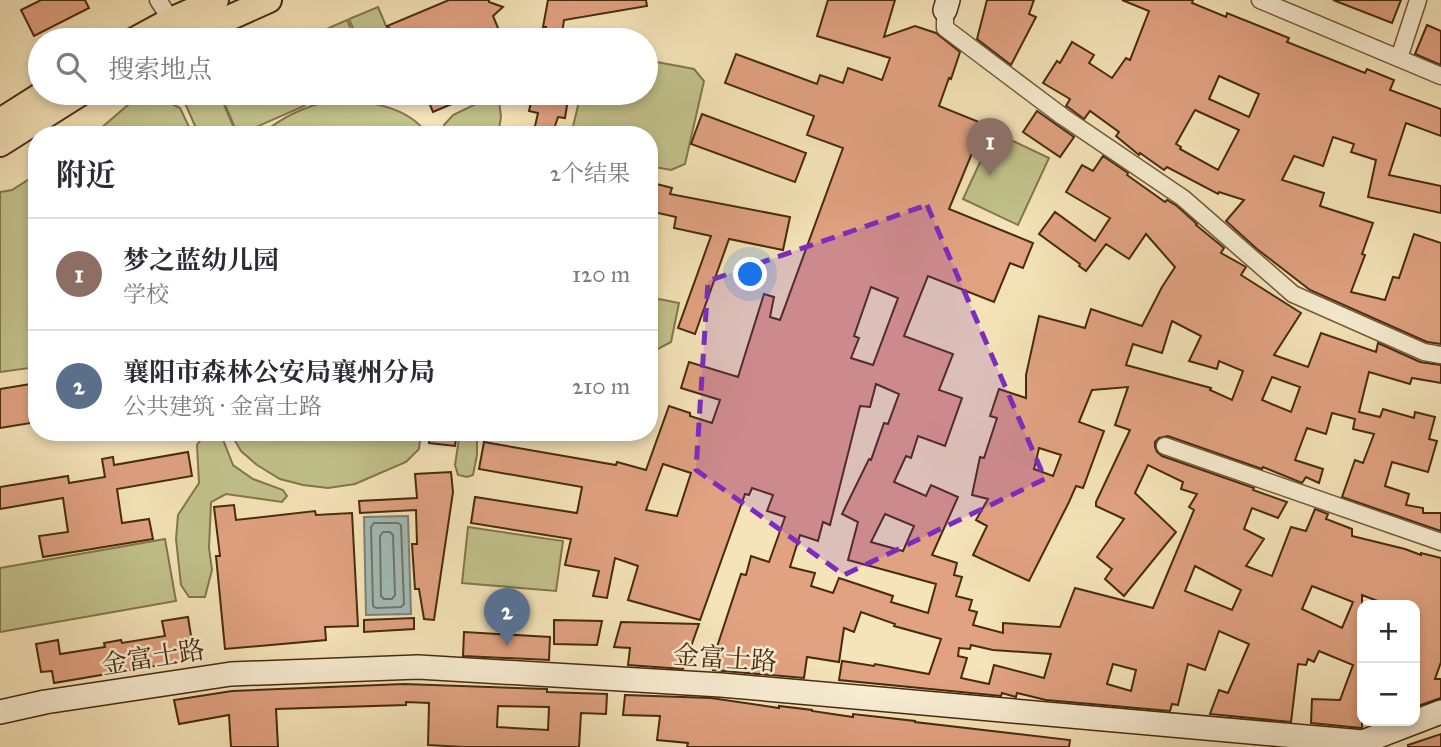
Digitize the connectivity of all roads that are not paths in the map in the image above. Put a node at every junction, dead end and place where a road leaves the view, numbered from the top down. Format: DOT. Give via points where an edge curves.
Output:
graph roads {
  1 [pos="216,0"];
  2 [pos="268,0"];
  3 [pos="1260,0"];
  4 [pos="1419,0"];
  5 [pos="946,5"];
  6 [pos="170,20"];
  7 [pos="1399,58"];
  8 [pos="1441,76"];
  9 [pos="28,103"];
  10 [pos="62,105"];
  11 [pos="0,121"];
  12 [pos="28,126"];
  13 [pos="29,126"];
  14 [pos="0,144"];
  15 [pos="1441,355"];
  16 [pos="1165,446"];
  17 [pos="1441,542"];
  18 [pos="0,712"];
  19 [pos="1441,712"];
  1 -- 6 [label="main road"];
  2 -- 6 [label="main road"];
  3 -- 7 [label="street"];
  4 -- 7 [label="street"];
  5 -- 15 [label="street" via="945,28 1062,116 1183,198 1293,294 1424,352"];
  7 -- 8 [label="street"];
  9 -- 11 [label="main road"];
  10 -- 13 [label="main road"];
  12 -- 14 [label="main road"];
  16 -- 17 [label="street"];
  18 -- 19 [label="street, 金富士路" via="232,674 418,667 721,685 1363,742"];
}
